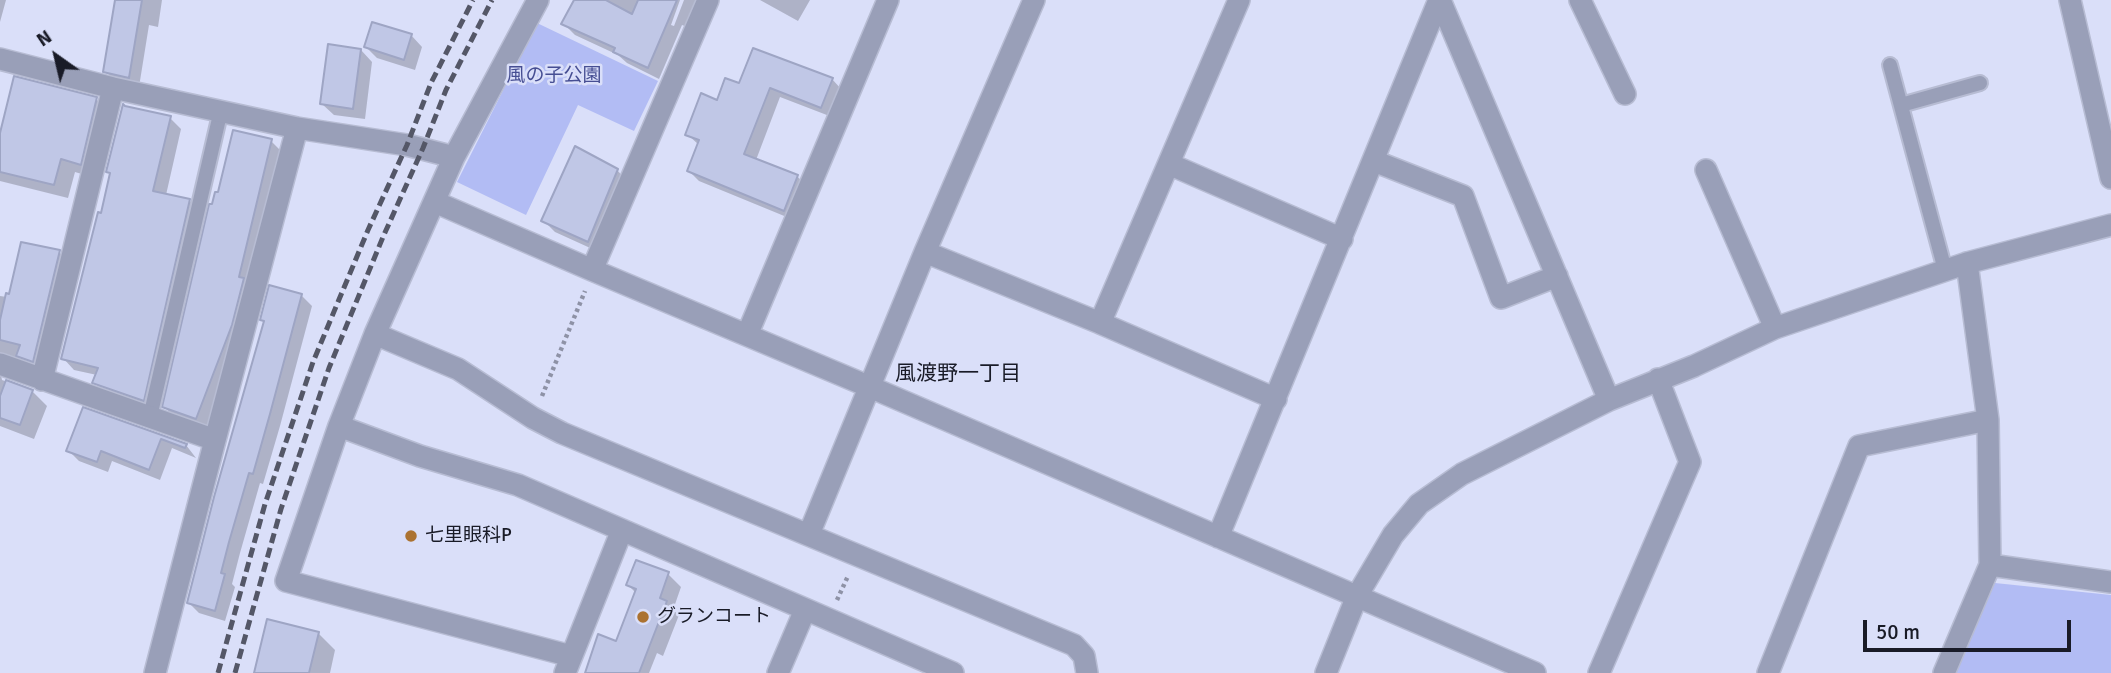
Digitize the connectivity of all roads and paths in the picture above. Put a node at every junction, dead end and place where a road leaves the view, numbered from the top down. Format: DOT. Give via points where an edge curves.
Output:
graph roads {
  1 [pos="538,0"];
  2 [pos="708,0"];
  3 [pos="888,0"];
  4 [pos="1034,0"];
  5 [pos="1239,0"];
  6 [pos="1440,0"];
  7 [pos="1580,0"];
  8 [pos="2070,0"];
  9 [pos="1,64"];
  10 [pos="1891,65"];
  11 [pos="1980,82"];
  12 [pos="113,88"];
  13 [pos="1625,93"];
  14 [pos="1901,105"];
  15 [pos="2103,106"];
  16 [pos="221,110"];
  17 [pos="297,128"];
  18 [pos="454,157"];
  19 [pos="1374,161"];
  20 [pos="1169,164"];
  21 [pos="1706,170"];
  22 [pos="2111,178"];
  23 [pos="435,202"];
  24 [pos="2111,225"];
  25 [pos="1342,239"];
  26 [pos="925,252"];
  27 [pos="1967,263"];
  28 [pos="1945,270"];
  29 [pos="592,271"];
  30 [pos="1558,276"];
  31 [pos="1100,323"];
  32 [pos="1775,328"];
  33 [pos="375,334"];
  34 [pos="747,335"];
  35 [pos="0,363"];
  36 [pos="1658,379"];
  37 [pos="41,380"];
  38 [pos="870,387"];
  39 [pos="1276,399"];
  40 [pos="1609,400"];
  41 [pos="149,417"];
  42 [pos="533,418"];
  43 [pos="1988,421"];
  44 [pos="339,426"];
  45 [pos="215,440"];
  46 [pos="622,530"];
  47 [pos="809,534"];
  48 [pos="1218,537"];
  49 [pos="858,556"];
  50 [pos="1990,565"];
  51 [pos="2111,582"];
  52 [pos="1357,596"];
  53 [pos="805,610"];
  54 [pos="828,620"];
  55 [pos="568,665"];
  56 [pos="155,673"];
  57 [pos="778,673"];
  58 [pos="953,673"];
  59 [pos="1087,673"];
  60 [pos="1326,673"];
  61 [pos="1535,673"];
  62 [pos="1599,673"];
  63 [pos="1768,673"];
  64 [pos="1944,673"];
  1 -- 18 [label="street"];
  2 -- 29 [label="street"];
  3 -- 34 [label="street"];
  4 -- 26 [label="street"];
  5 -- 20 [label="street"];
  6 -- 19 [label="street"];
  6 -- 30 [label="street"];
  7 -- 13 [label="street"];
  8 -- 15 [label="street"];
  9 -- 12 [label="street"];
  10 -- 14 [label="lane"];
  11 -- 14 [label="lane"];
  12 -- 16 [label="street"];
  12 -- 37 [label="street"];
  14 -- 28 [label="lane"];
  15 -- 22 [label="street"];
  16 -- 17 [label="street"];
  16 -- 41 [label="lane"];
  17 -- 18 [label="street"];
  17 -- 45 [label="street"];
  18 -- 23 [label="street"];
  19 -- 25 [label="street"];
  19 -- 30 [label="street" via="1462,196 1501,298"];
  20 -- 25 [label="street"];
  20 -- 31 [label="street"];
  21 -- 32 [label="street"];
  23 -- 29 [label="street"];
  23 -- 33 [label="street"];
  24 -- 27 [label="street"];
  25 -- 39 [label="street"];
  26 -- 31 [label="street"];
  26 -- 38 [label="street"];
  27 -- 28 [label="street"];
  27 -- 43 [label="street"];
  28 -- 32 [label="street"];
  29 -- 34 [label="street"];
  29 -- 42 [label="path"];
  30 -- 40 [label="street"];
  31 -- 39 [label="street"];
  32 -- 36 [label="street"];
  33 -- 42 [label="street" via="458,369"];
  33 -- 44 [label="street"];
  34 -- 38 [label="street"];
  35 -- 37 [label="street"];
  36 -- 40 [label="street"];
  36 -- 62 [label="street" via="1690,462"];
  37 -- 41 [label="street"];
  38 -- 47 [label="street"];
  38 -- 48 [label="street"];
  39 -- 48 [label="street"];
  40 -- 52 [label="street" via="1462,474 1419,504 1393,535"];
  41 -- 45 [label="street"];
  42 -- 47 [label="street"];
  43 -- 50 [label="street"];
  43 -- 63 [label="street" via="1859,446"];
  44 -- 46 [label="street" via="518,485"];
  44 -- 55 [label="street" via="286,581"];
  45 -- 56 [label="street"];
  46 -- 53 [label="street"];
  46 -- 55 [label="street"];
  47 -- 49 [label="street"];
  48 -- 52 [label="street"];
  49 -- 54 [label="path"];
  49 -- 59 [label="street" via="1074,645 1084,656"];
  50 -- 51 [label="street"];
  50 -- 64 [label="street"];
  52 -- 60 [label="street"];
  52 -- 61 [label="street"];
  53 -- 54 [label="street"];
  53 -- 57 [label="street"];
  54 -- 58 [label="street"];
}
